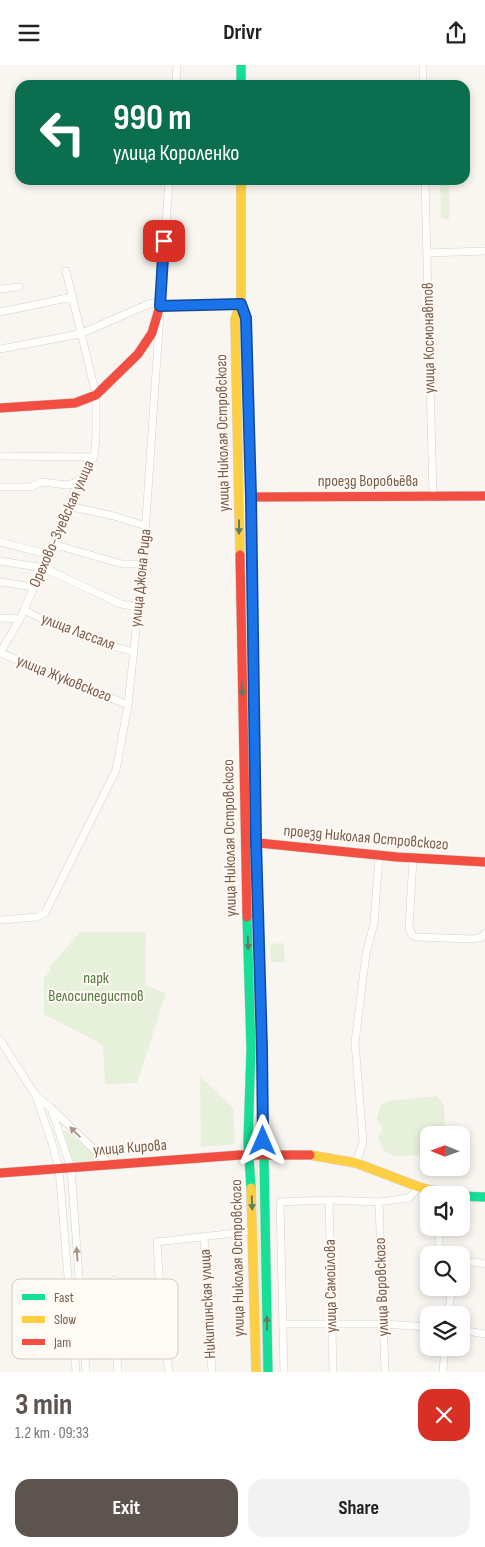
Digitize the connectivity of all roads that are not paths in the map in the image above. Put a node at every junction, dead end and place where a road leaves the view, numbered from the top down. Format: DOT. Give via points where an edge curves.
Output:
graph roads {
  1 [pos="177,65"];
  2 [pos="241,65"];
  3 [pos="423,65"];
  4 [pos="176,80"];
  5 [pos="241,80"];
  6 [pos="423,80"];
  7 [pos="169,185"];
  8 [pos="241,185"];
  9 [pos="425,185"];
  10 [pos="485,251"];
  11 [pos="427,253"];
  12 [pos="66,271"];
  13 [pos="19,287"];
  14 [pos="0,289"];
  15 [pos="72,297"];
  16 [pos="241,304"];
  17 [pos="160,306"];
  18 [pos="0,312"];
  19 [pos="80,334"];
  20 [pos="0,349"];
  21 [pos="96,395"];
  22 [pos="0,408"];
  23 [pos="0,456"];
  24 [pos="94,457"];
  25 [pos="79,481"];
  26 [pos="0,487"];
  27 [pos="432,496"];
  28 [pos="485,496"];
  29 [pos="239,497"];
  30 [pos="251,497"];
  31 [pos="68,505"];
  32 [pos="146,526"];
  33 [pos="0,542"];
  34 [pos="56,545"];
  35 [pos="239,551"];
  36 [pos="251,551"];
  37 [pos="50,555"];
  38 [pos="0,561"];
  39 [pos="143,564"];
  40 [pos="44,568"];
  41 [pos="0,582"];
  42 [pos="34,587"];
  43 [pos="138,607"];
  44 [pos="24,610"];
  45 [pos="0,618"];
  46 [pos="20,619"];
  47 [pos="133,652"];
  48 [pos="0,653"];
  49 [pos="128,705"];
  50 [pos="245,841"];
  51 [pos="256,842"];
  52 [pos="379,856"];
  53 [pos="413,858"];
  54 [pos="485,862"];
  55 [pos="0,920"];
  56 [pos="485,933"];
  57 [pos="0,1040"];
  58 [pos="251,1049"];
  59 [pos="262,1049"];
  60 [pos="36,1096"];
  61 [pos="51,1108"];
  62 [pos="263,1154"];
  63 [pos="250,1155"];
  64 [pos="356,1163"];
  65 [pos="110,1165"];
  66 [pos="71,1168"];
  67 [pos="58,1169"];
  68 [pos="0,1173"];
  69 [pos="419,1187"];
  70 [pos="470,1196"];
  71 [pos="485,1197"];
  72 [pos="329,1200"];
  73 [pos="379,1202"];
  74 [pos="253,1231"];
  75 [pos="204,1236"];
  76 [pos="470,1262"];
  77 [pos="485,1263"];
  78 [pos="68,1279"];
  79 [pos="79,1279"];
  80 [pos="159,1279"];
  81 [pos="332,1323"];
  82 [pos="283,1324"];
  83 [pos="383,1324"];
  84 [pos="420,1326"];
  85 [pos="470,1332"];
  86 [pos="485,1334"];
  87 [pos="444,1356"];
  88 [pos="75,1359"];
  89 [pos="85,1359"];
  90 [pos="118,1359"];
  91 [pos="167,1359"];
  92 [pos="76,1372"];
  93 [pos="86,1372"];
  94 [pos="118,1372"];
  95 [pos="169,1372"];
  96 [pos="212,1372"];
  97 [pos="256,1372"];
  98 [pos="268,1372"];
  99 [pos="284,1372"];
  100 [pos="333,1372"];
  101 [pos="385,1372"];
  102 [pos="443,1372"];
  1 -- 4 [label="street"];
  2 -- 5 [label="main road"];
  3 -- 6 [label="street"];
  7 -- 17 [label="street, улица Джона Рида"];
  8 -- 16 [label="main road, улица Николая Островского"];
  9 -- 11 [label="street, улица Космонавтов"];
  10 -- 11 [label="street"];
  11 -- 27 [label="street, улица Космонавтов"];
  12 -- 15 [label="street, Орехово-Зуевская улица"];
  13 -- 14 [label="street"];
  15 -- 18 [label="street"];
  15 -- 19 [label="street, Орехово-Зуевская улица"];
  16 -- 17 [label="main road"];
  16 -- 29 [label="main road, улица Николая Островского" via="235,319"];
  16 -- 30 [label="main road, улица Николая Островского" via="246,318"];
  17 -- 19 [label="street" via="151,303"];
  17 -- 21 [label="main road" via="152,333 138,354"];
  17 -- 32 [label="street, улица Джона Рида"];
  19 -- 20 [label="street"];
  19 -- 21 [label="street, Орехово-Зуевская улица"];
  21 -- 22 [label="main road" via="75,403"];
  21 -- 24 [label="street, Орехово-Зуевская улица"];
  23 -- 24 [label="street"];
  24 -- 25 [label="street, Орехово-Зуевская улица"];
  25 -- 26 [label="street" via="68,485 41,482 31,487"];
  25 -- 31 [label="street, Орехово-Зуевская улица"];
  27 -- 28 [label="main road, проезд Воробьёва"];
  27 -- 30 [label="main road, проезд Воробьёва"];
  29 -- 30 [label="main road, проезд Воробьёва"];
  29 -- 35 [label="main road, улица Николая Островского, one-way"];
  30 -- 36 [label="main road, улица Николая Островского"];
  31 -- 32 [label="street"];
  31 -- 34 [label="street, Орехово-Зуевская улица"];
  32 -- 39 [label="street, улица Джона Рида"];
  33 -- 37 [label="street"];
  34 -- 37 [label="street, Орехово-Зуевская улица"];
  34 -- 39 [label="street" via="122,564"];
  35 -- 36 [label="main road"];
  35 -- 50 [label="main road, улица Николая Островского, one-way"];
  36 -- 51 [label="main road, улица Николая Островского"];
  37 -- 40 [label="street, Орехово-Зуевская улица"];
  38 -- 40 [label="street"];
  39 -- 43 [label="street, улица Джона Рида"];
  40 -- 42 [label="street, Орехово-Зуевская улица"];
  40 -- 43 [label="street" via="121,603"];
  41 -- 42 [label="street"];
  42 -- 44 [label="street, Орехово-Зуевская улица"];
  43 -- 47 [label="street, улица Джона Рида"];
  44 -- 46 [label="street, Орехово-Зуевская улица"];
  44 -- 47 [label="street, улица Лассаля" via="87,638"];
  45 -- 46 [label="street"];
  46 -- 48 [label="street, Орехово-Зуевская улица"];
  47 -- 49 [label="street, улица Джона Рида"];
  48 -- 49 [label="street, улица Жуковского"];
  49 -- 55 [label="street, улица Джона Рида" via="116,770 45,913 37,917"];
  50 -- 51 [label="main road, проезд Николая Островского"];
  50 -- 58 [label="main road, улица Николая Островского, one-way"];
  51 -- 52 [label="main road, проезд Николая Островского"];
  51 -- 59 [label="main road, улица Николая Островского"];
  52 -- 53 [label="main road, проезд Николая Островского"];
  52 -- 64 [label="street" via="374,923 366,954 355,1043 363,1142"];
  53 -- 54 [label="main road, проезд Николая Островского"];
  53 -- 56 [label="street" via="409,929 412,935 473,939"];
  57 -- 60 [label="street"];
  58 -- 59 [label="main road"];
  58 -- 63 [label="main road, улица Николая Островского"];
  59 -- 62 [label="main road, улица Николая Островского"];
  60 -- 61 [label="street"];
  60 -- 67 [label="street"];
  65 -- 61 [label="street, one-way"];
  61 -- 66 [label="street"];
  62 -- 63 [label="main road, улица Кирова"];
  62 -- 64 [label="main road, улица Кирова" via="307,1154"];
  98 -- 62 [label="main road, улица Николая Островского, one-way"];
  63 -- 65 [label="main road, улица Кирова"];
  63 -- 74 [label="main road, улица Николая Островского, one-way"];
  64 -- 69 [label="main road, улица Кирова"];
  65 -- 66 [label="main road, улица Кирова"];
  66 -- 67 [label="main road, улица Кирова"];
  79 -- 66 [label="street, one-way"];
  67 -- 68 [label="main road, улица Кирова"];
  67 -- 78 [label="street"];
  69 -- 73 [label="street" via="410,1198"];
  70 -- 71 [label="main road"];
  72 -- 73 [label="street"];
  72 -- 81 [label="street, улица Самойлова"];
  72 -- 82 [label="street" via="280,1202"];
  73 -- 83 [label="street, улица Воровского"];
  74 -- 75 [label="street"];
  74 -- 97 [label="main road, улица Николая Островского"];
  75 -- 80 [label="street" via="157,1242"];
  75 -- 96 [label="street, Никитинская улица"];
  76 -- 77 [label="street"];
  81 -- 82 [label="street"];
  81 -- 83 [label="street"];
  81 -- 100 [label="street, улица Самойлова"];
  82 -- 99 [label="street"];
  83 -- 84 [label="street"];
  83 -- 101 [label="street, улица Воровского"];
  85 -- 86 [label="street"];
  87 -- 102 [label="street"];
  88 -- 92 [label="street"];
  93 -- 89 [label="street, one-way"];
  90 -- 94 [label="street"];
  91 -- 95 [label="street"];
}
